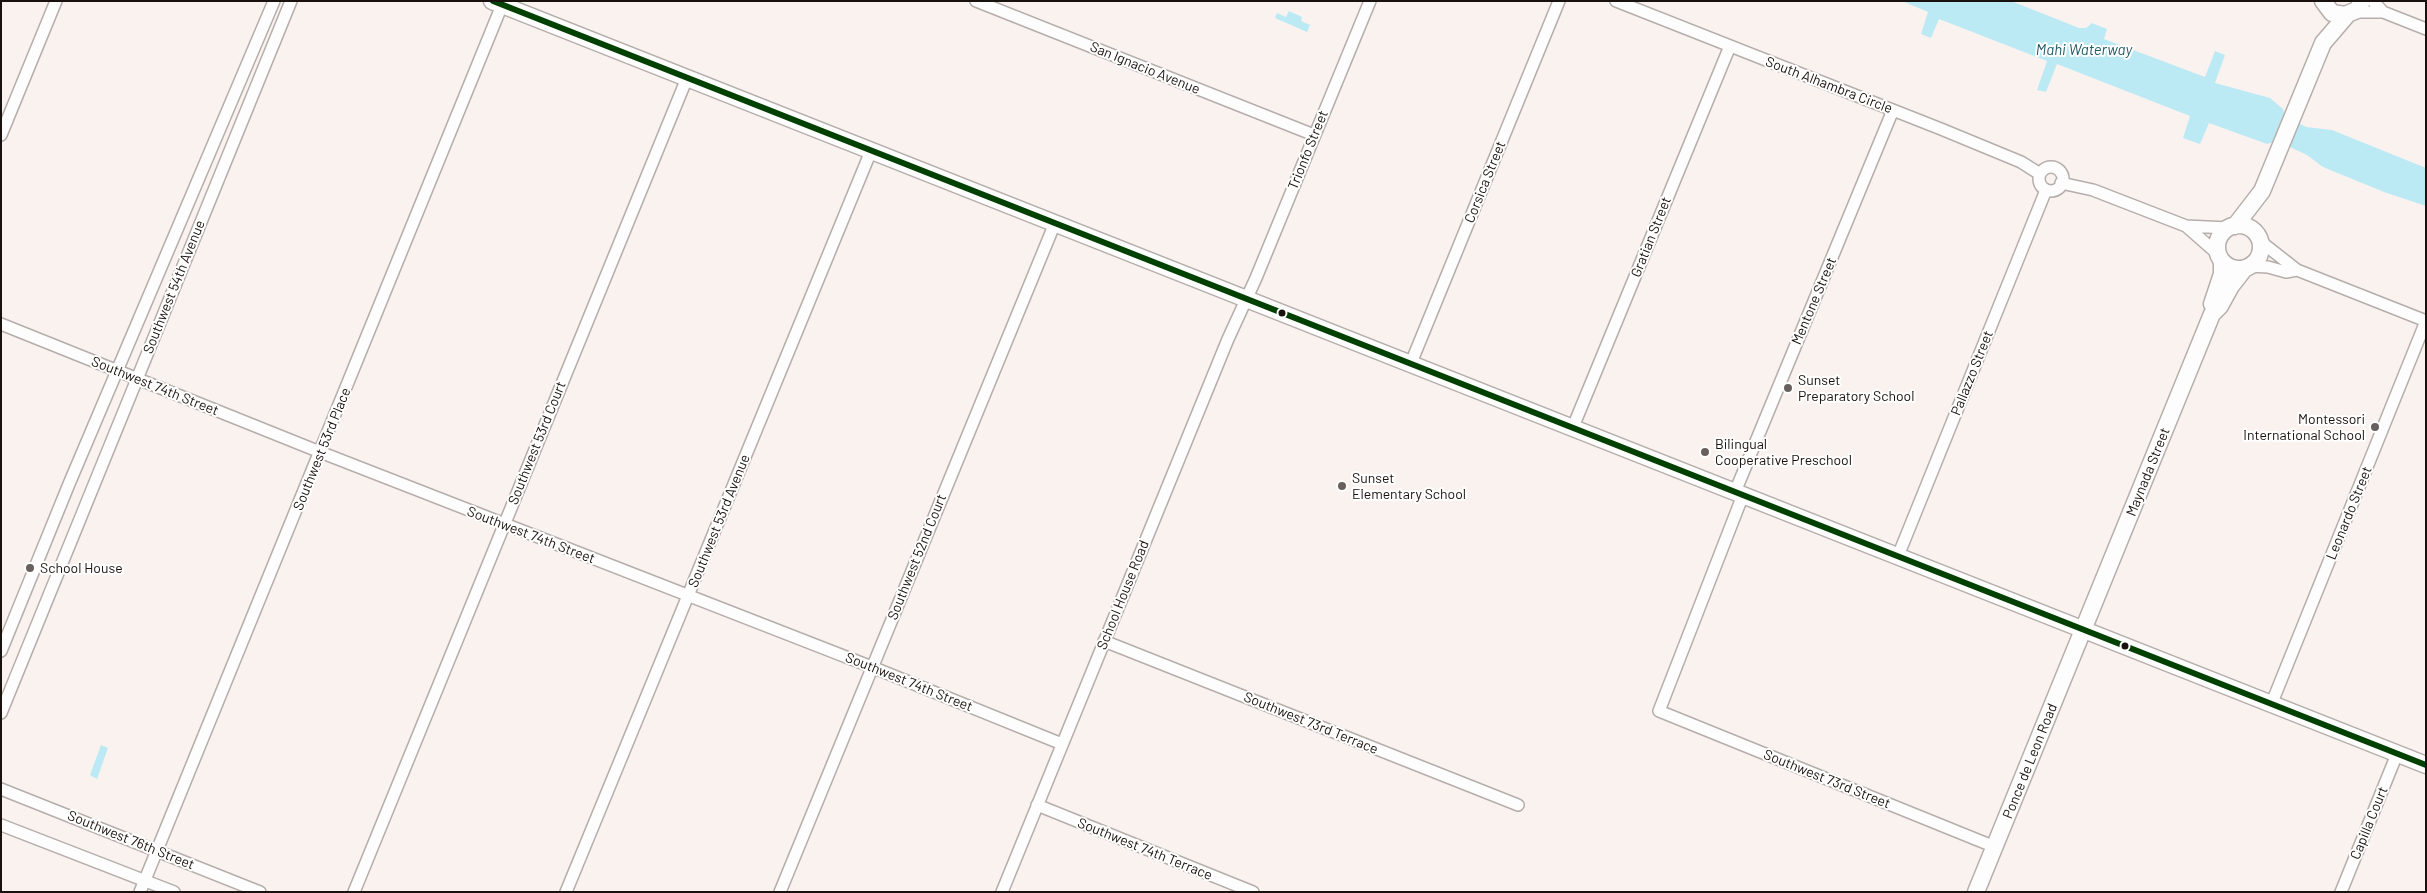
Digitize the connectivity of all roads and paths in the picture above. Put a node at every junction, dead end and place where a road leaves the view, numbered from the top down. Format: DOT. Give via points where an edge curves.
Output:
graph roads {
  1 [pos="56,1"];
  2 [pos="274,1"];
  3 [pos="292,1"];
  4 [pos="976,1"];
  5 [pos="1370,1"];
  6 [pos="1559,1"];
  7 [pos="1616,1"];
  8 [pos="2373,1"];
  9 [pos="497,3"];
  10 [pos="2324,3"];
  11 [pos="2354,9"];
  12 [pos="2383,12"];
  13 [pos="2426,29"];
  14 [pos="2323,43"];
  15 [pos="1730,46"];
  16 [pos="687,78"];
  17 [pos="1893,110"];
  18 [pos="1,135"];
  19 [pos="1314,135"];
  20 [pos="870,150"];
  21 [pos="2040,174"];
  22 [pos="2062,183"];
  23 [pos="2046,190"];
  24 [pos="2262,191"];
  25 [pos="1055,223"];
  26 [pos="2186,226"];
  27 [pos="2232,227"];
  28 [pos="2259,238"];
  29 [pos="2220,258"];
  30 [pos="2247,267"];
  31 [pos="2297,270"];
  32 [pos="1246,298"];
  33 [pos="2212,314"];
  34 [pos="2426,321"];
  35 [pos="1,324"];
  36 [pos="1411,363"];
  37 [pos="117,370"];
  38 [pos="136,378"];
  39 [pos="1573,427"];
  40 [pos="320,452"];
  41 [pos="1739,494"];
  42 [pos="504,524"];
  43 [pos="1898,556"];
  44 [pos="689,596"];
  45 [pos="2084,630"];
  46 [pos="1104,641"];
  47 [pos="1,651"];
  48 [pos="872,667"];
  49 [pos="2271,705"];
  50 [pos="1660,711"];
  51 [pos="1,713"];
  52 [pos="1062,744"];
  53 [pos="2397,754"];
  54 [pos="2426,765"];
  55 [pos="1,789"];
  56 [pos="1037,805"];
  57 [pos="1518,805"];
  58 [pos="1,825"];
  59 [pos="1995,847"];
  60 [pos="157,851"];
  61 [pos="145,880"];
  62 [pos="140,892"];
  63 [pos="174,892"];
  64 [pos="260,892"];
  65 [pos="354,892"];
  66 [pos="566,892"];
  67 [pos="780,892"];
  68 [pos="1002,892"];
  69 [pos="1253,892"];
  70 [pos="1976,892"];
  71 [pos="2341,892"];
  1 -- 18 [label="street"];
  2 -- 37 [label="street, Southwest 54th Avenue"];
  3 -- 38 [label="street, Southwest 54th Avenue"];
  4 -- 19 [label="street, San Ignacio Avenue"];
  5 -- 19 [label="street, Trionfo Street"];
  6 -- 36 [label="street, Corsica Street"];
  7 -- 15 [label="street, South Alhambra Circle"];
  8 -- 12 [label="street"];
  9 -- 16 [label="main road"];
  9 -- 40 [label="street, Southwest 53rd Place"];
  10 -- 11 [label="main road" via="2338,15"];
  10 -- 14 [label="main road"];
  11 -- 12 [label="street"];
  11 -- 14 [label="main road"];
  12 -- 13 [label="street"];
  14 -- 24 [label="main road"];
  15 -- 17 [label="street, South Alhambra Circle"];
  15 -- 39 [label="street, Gratian Street"];
  16 -- 20 [label="main road"];
  16 -- 42 [label="street, Southwest 53rd Court"];
  17 -- 21 [label="street, South Alhambra Circle" via="2021,162"];
  17 -- 41 [label="street, Mentone Street"];
  19 -- 32 [label="street, Trionfo Street"];
  20 -- 25 [label="main road"];
  20 -- 44 [label="street, Southwest 53rd Avenue"];
  21 -- 22 [label="street" via="2045,169 2055,168 2061,173"];
  21 -- 23 [label="street" via="2040,185"];
  22 -- 23 [label="street" via="2055,190"];
  22 -- 26 [label="street" via="2093,190"];
  23 -- 43 [label="street, Pallazzo Street"];
  24 -- 27 [label="main road"];
  24 -- 28 [label="main road"];
  25 -- 32 [label="main road"];
  25 -- 48 [label="street, Southwest 52nd Court"];
  26 -- 27 [label="street"];
  26 -- 29 [label="street"];
  27 -- 28 [label="main road" via="2247,227"];
  27 -- 29 [label="main road" via="2220,237"];
  28 -- 30 [label="main road" via="2259,256"];
  28 -- 31 [label="street"];
  29 -- 30 [label="main road" via="2232,268"];
  29 -- 33 [label="main road, Maynada Street" via="2222,274 2212,302"];
  30 -- 31 [label="street" via="2268,266 2286,272"];
  30 -- 33 [label="main road, Maynada Street"];
  31 -- 34 [label="street"];
  32 -- 36 [label="main road"];
  32 -- 46 [label="street, School House Road"];
  33 -- 45 [label="main road, Maynada Street"];
  34 -- 49 [label="street, Leonardo Street"];
  35 -- 37 [label="street, Southwest 74th Street"];
  36 -- 39 [label="main road"];
  37 -- 38 [label="street, Southwest 74th Street"];
  37 -- 47 [label="street, Southwest 54th Avenue"];
  38 -- 40 [label="street, Southwest 74th Street"];
  38 -- 51 [label="street, Southwest 54th Avenue"];
  39 -- 41 [label="main road"];
  40 -- 42 [label="street, Southwest 74th Street"];
  40 -- 60 [label="street, Southwest 53rd Place"];
  41 -- 43 [label="main road"];
  41 -- 50 [label="street, Mentone Street"];
  42 -- 44 [label="street, Southwest 74th Street"];
  42 -- 65 [label="street, Southwest 53rd Court"];
  43 -- 45 [label="main road"];
  44 -- 48 [label="street, Southwest 74th Street"];
  44 -- 66 [label="street, Southwest 53rd Avenue"];
  45 -- 49 [label="main road"];
  45 -- 59 [label="main road, Ponce de Leon Road"];
  46 -- 52 [label="street, School House Road"];
  46 -- 57 [label="street, Southwest 73rd Terrace"];
  48 -- 52 [label="street, Southwest 74th Street"];
  48 -- 67 [label="street, Southwest 52nd Court"];
  49 -- 53 [label="main road"];
  50 -- 59 [label="street, Southwest 73rd Street"];
  52 -- 56 [label="street, School House Road"];
  53 -- 54 [label="main road"];
  53 -- 71 [label="street, Capilla Court"];
  55 -- 60 [label="street, Southwest 76th Street"];
  56 -- 68 [label="street, School House Road"];
  56 -- 69 [label="street, Southwest 74th Terrace"];
  58 -- 61 [label="street"];
  59 -- 70 [label="main road, Ponce de Leon Road"];
  60 -- 61 [label="street, Southwest 53rd Place"];
  60 -- 64 [label="street, Southwest 76th Street"];
  61 -- 62 [label="street, Southwest 53rd Place"];
  61 -- 63 [label="street"];
}
